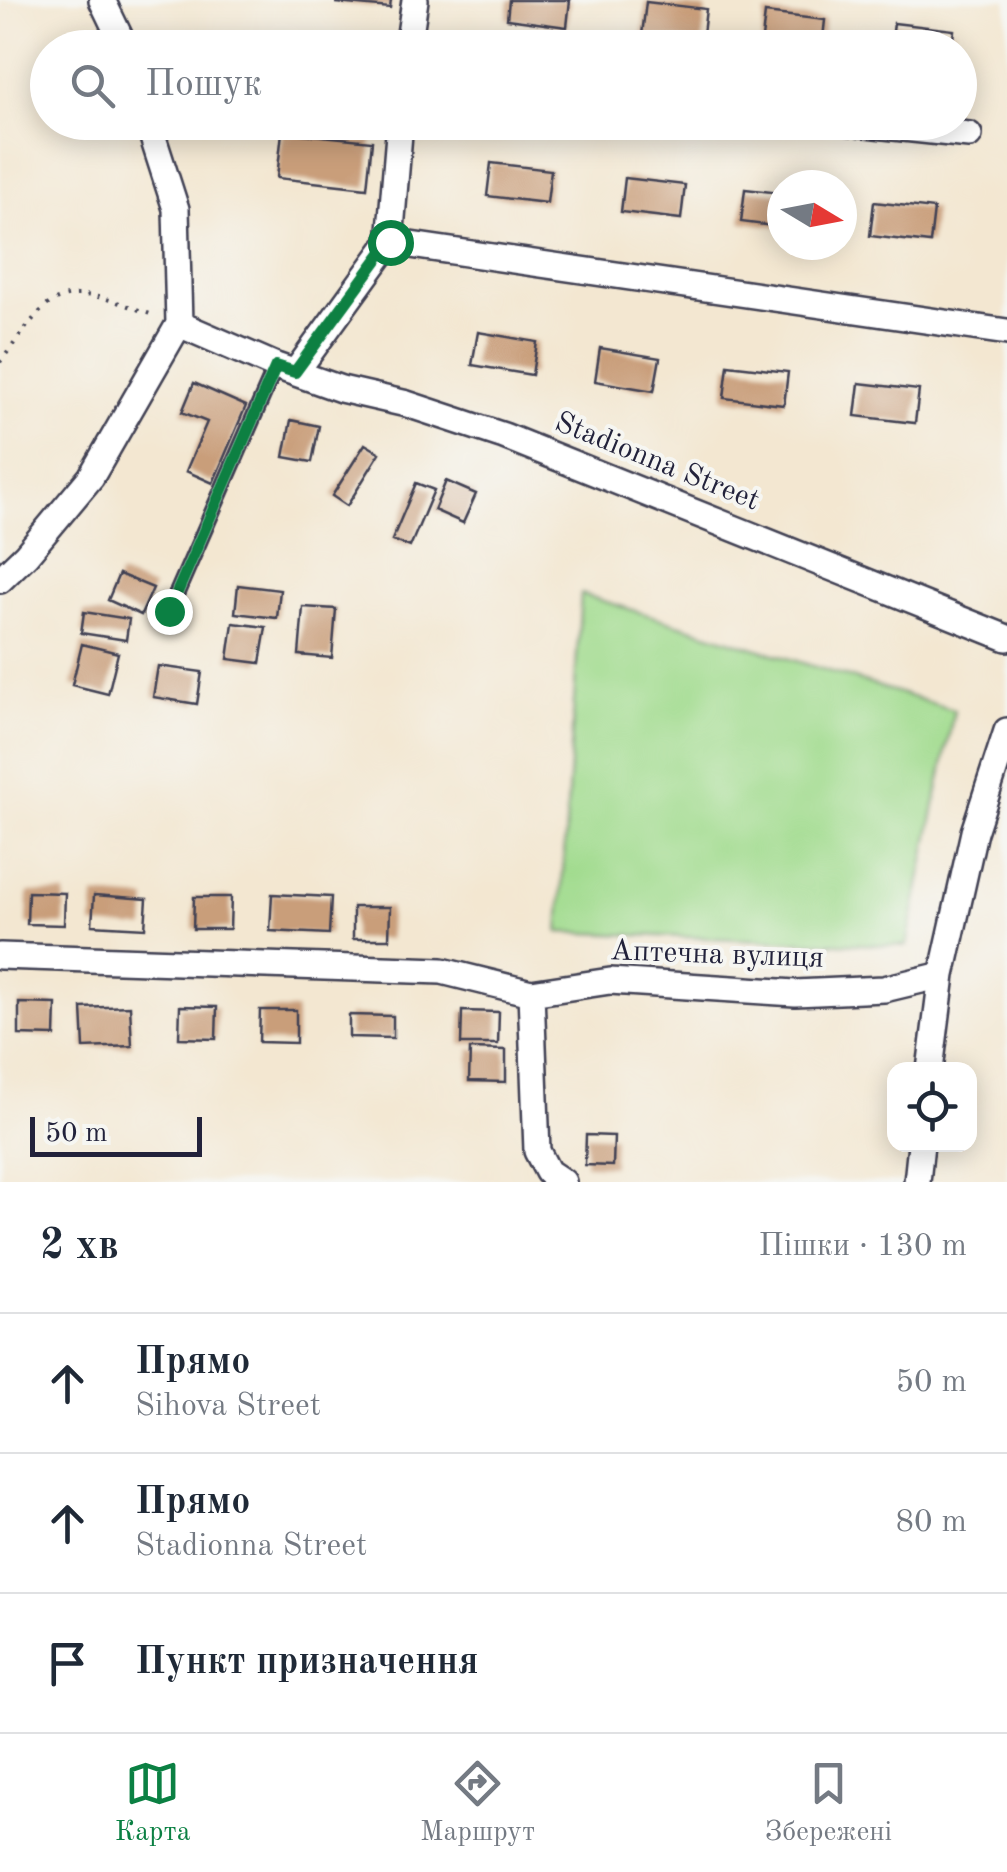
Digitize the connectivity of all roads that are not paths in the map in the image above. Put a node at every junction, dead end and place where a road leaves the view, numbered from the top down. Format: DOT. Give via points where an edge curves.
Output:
graph roads {
  1 [pos="102,0"];
  2 [pos="414,0"];
  3 [pos="118,30"];
  4 [pos="410,30"];
  5 [pos="154,140"];
  6 [pos="398,140"];
  7 [pos="390,242"];
  8 [pos="179,324"];
  9 [pos="1007,332"];
  10 [pos="285,369"];
  11 [pos="0,580"];
  12 [pos="169,611"];
  13 [pos="1007,638"];
  14 [pos="1007,731"];
  15 [pos="0,956"];
  16 [pos="942,976"];
  17 [pos="531,993"];
  18 [pos="931,1062"];
  19 [pos="920,1152"];
  20 [pos="547,1179"];
  21 [pos="917,1182"];
  1 -- 3 [label="street"];
  2 -- 4 [label="street"];
  5 -- 8 [label="street" via="176,209"];
  6 -- 7 [label="street"];
  7 -- 9 [label="street"];
  7 -- 10 [label="street"];
  8 -- 10 [label="street, Stadionna Street"];
  8 -- 11 [label="street" via="91,477"];
  10 -- 12 [label="lane"];
  10 -- 13 [label="street, Stadionna Street" via="504,436"];
  14 -- 16 [label="street" via="974,832"];
  15 -- 17 [label="street, Аптечна вулиця" via="442,971"];
  16 -- 17 [label="street, Аптечна вулиця" via="884,990 610,981"];
  16 -- 18 [label="street"];
  17 -- 20 [label="street" via="537,1151"];
  19 -- 21 [label="street"];
}
